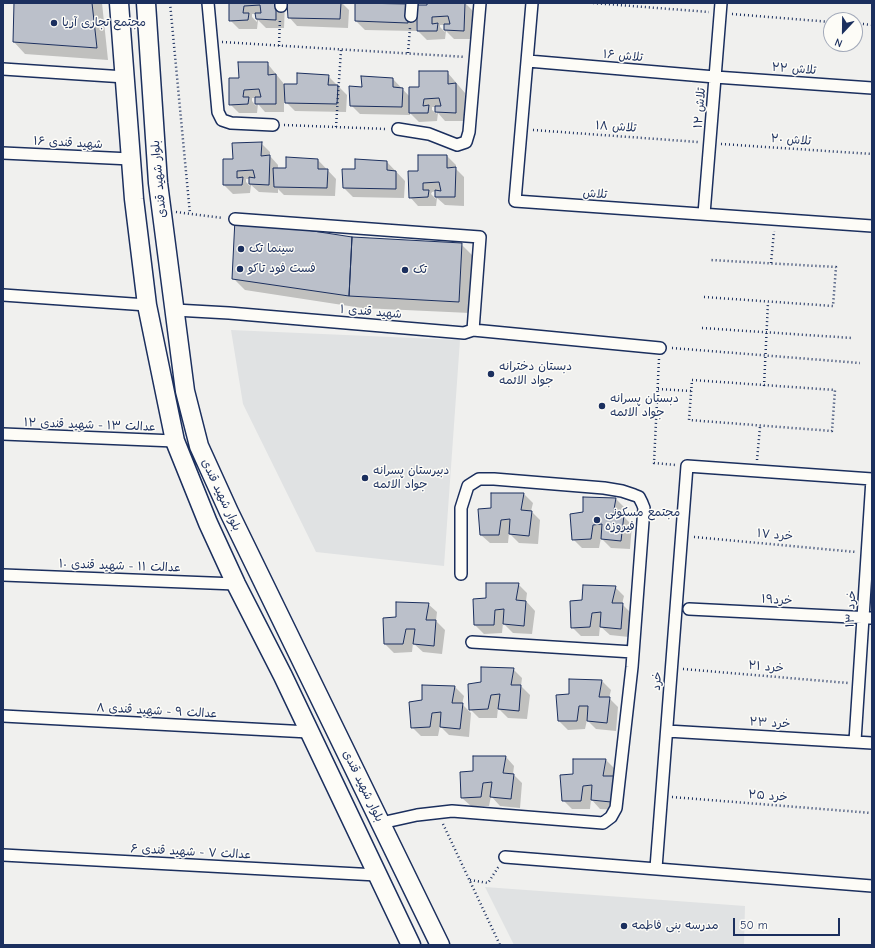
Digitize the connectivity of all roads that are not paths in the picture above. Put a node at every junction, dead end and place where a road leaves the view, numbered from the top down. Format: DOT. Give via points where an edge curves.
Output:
graph roads {
  1 [pos="119,3"];
  2 [pos="146,3"];
  3 [pos="208,3"];
  4 [pos="412,3"];
  5 [pos="480,3"];
  6 [pos="532,3"];
  7 [pos="721,8"];
  8 [pos="411,16"];
  9 [pos="528,61"];
  10 [pos="3,69"];
  11 [pos="125,77"];
  12 [pos="715,77"];
  13 [pos="872,88"];
  14 [pos="273,125"];
  15 [pos="398,129"];
  16 [pos="3,153"];
  17 [pos="131,159"];
  18 [pos="704,214"];
  19 [pos="235,219"];
  20 [pos="872,226"];
  21 [pos="3,295"];
  22 [pos="147,305"];
  23 [pos="175,310"];
  24 [pos="473,330"];
  25 [pos="660,348"];
  26 [pos="3,434"];
  27 [pos="175,441"];
  28 [pos="872,479"];
  29 [pos="461,574"];
  30 [pos="3,575"];
  31 [pos="236,584"];
  32 [pos="689,609"];
  33 [pos="868,618"];
  34 [pos="283,623"];
  35 [pos="260,633"];
  36 [pos="472,642"];
  37 [pos="633,652"];
  38 [pos="300,659"];
  39 [pos="283,676"];
  40 [pos="3,716"];
  41 [pos="667,731"];
  42 [pos="309,732"];
  43 [pos="855,741"];
  44 [pos="872,742"];
  45 [pos="381,823"];
  46 [pos="3,855"];
  47 [pos="505,857"];
  48 [pos="656,868"];
  49 [pos="377,875"];
  50 [pos="872,886"];
  51 [pos="411,945"];
  52 [pos="440,945"];
  1 -- 11 [label="main road, بلوار شهید قندی"];
  2 -- 23 [label="main road, بلوار شهید قندی" via="158,183"];
  3 -- 14 [label="street" via="218,112 222,120 231,123"];
  4 -- 8 [label="street"];
  5 -- 15 [label="street" via="466,142 457,145 429,134"];
  6 -- 9 [label="street, تلاش"];
  7 -- 12 [label="street, تلاش ۱۲"];
  9 -- 12 [label="street, تلاش ۱۶"];
  9 -- 18 [label="street, تلاش" via="515,201"];
  10 -- 11 [label="street"];
  11 -- 17 [label="main road, بلوار شهید قندی"];
  12 -- 13 [label="street, تلاش ۲۲"];
  12 -- 18 [label="street, تلاش ۱۲"];
  16 -- 17 [label="street, شهید قندی ۱۶"];
  17 -- 22 [label="main road, بلوار شهید قندی"];
  18 -- 20 [label="street, تلاش"];
  19 -- 24 [label="street" via="480,238"];
  21 -- 22 [label="street"];
  22 -- 27 [label="main road, بلوار شهید قندی"];
  23 -- 24 [label="street, شهيد قندی ۱" via="464,333"];
  23 -- 34 [label="main road, بلوار شهید قندی" via="185,391 199,446"];
  24 -- 25 [label="street, شهيد قندی ۱"];
  26 -- 27 [label="street, عدالت ۱۳ - شهید قندی ۱۲"];
  27 -- 31 [label="main road, بلوار شهید قندی"];
  28 -- 33 [label="street, خرد ۱۳" via="867,553"];
  28 -- 41 [label="street, خرد" via="687,466"];
  29 -- 37 [label="street" via="461,508 472,482 479,479 494,479 604,488 639,497 644,508"];
  30 -- 31 [label="street, عدالت ۱۱ - شهید قندی ۱۰"];
  31 -- 35 [label="main road, بلوار شهید قندی"];
  32 -- 33 [label="street, خرد۱۹"];
  33 -- 43 [label="street, خرد ۱۳" via="859,684"];
  34 -- 35 [label="main road" via="282,629 272,637"];
  34 -- 38 [label="main road, بلوار شهید قندی"];
  35 -- 39 [label="main road, بلوار شهید قندی"];
  36 -- 37 [label="street"];
  37 -- 45 [label="street" via="616,808 611,817 603,823 452,812 438,812"];
  38 -- 39 [label="main road" via="288,659 281,670"];
  38 -- 45 [label="main road, بلوار شهید قندی"];
  39 -- 42 [label="main road, بلوار شهید قندی"];
  40 -- 42 [label="street, عدالت ۹ - شهید قندی ۸"];
  41 -- 43 [label="street, خرد ۲۳"];
  41 -- 48 [label="street, خرد"];
  42 -- 49 [label="main road, بلوار شهید قندی"];
  43 -- 44 [label="street, خرد ۲۳"];
  45 -- 52 [label="main road, بلوار شهید قندی"];
  46 -- 49 [label="street, عدالت ۷ - شهید قندی ۶"];
  47 -- 48 [label="street"];
  48 -- 50 [label="street"];
  49 -- 51 [label="main road, بلوار شهید قندی"];
}
